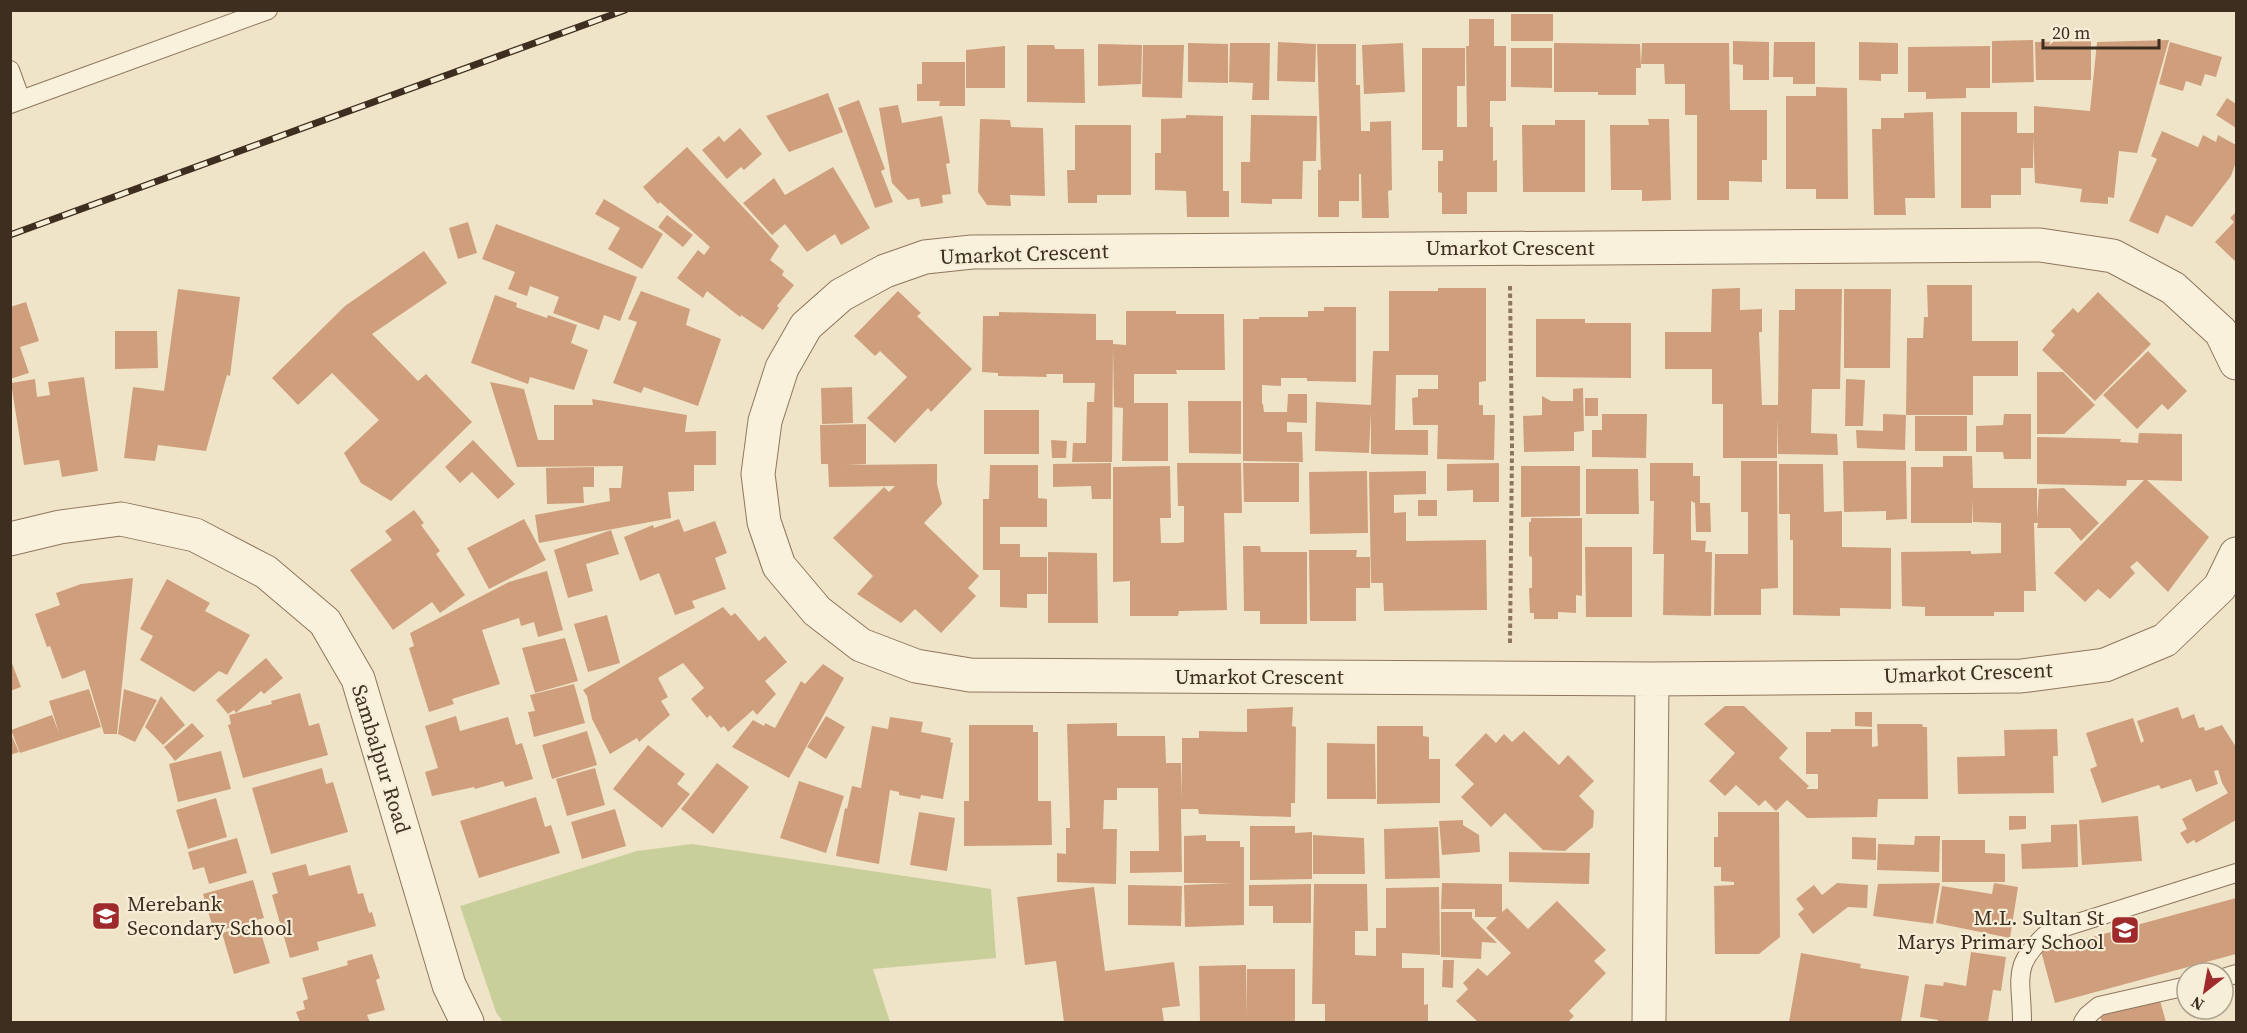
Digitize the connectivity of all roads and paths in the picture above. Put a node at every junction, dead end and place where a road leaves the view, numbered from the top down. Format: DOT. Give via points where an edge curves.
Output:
graph roads {
  1 [pos="268,10"];
  2 [pos="10,70"];
  3 [pos="16,102"];
  4 [pos="1510,248"];
  5 [pos="2236,363"];
  6 [pos="10,539"];
  7 [pos="2236,554"];
  8 [pos="1509,678"];
  9 [pos="1652,679"];
  10 [pos="2236,873"];
  11 [pos="2175,989"];
  12 [pos="467,1023"];
  13 [pos="1649,1023"];
  14 [pos="2022,1023"];
  15 [pos="2083,1023"];
  1 -- 3 [label="lane"];
  2 -- 3 [label="lane"];
  4 -- 5 [label="street, Umarkot Crescent" via="2040,245 2113,256 2173,288 2221,332"];
  4 -- 8 [label="path"];
  4 -- 8 [label="street, Umarkot Crescent" via="972,252 925,257 885,270 841,295 806,326 782,368 765,421 758,474 764,522 779,566 817,611 861,645 916,666 970,675"];
  6 -- 12 [label="street, Sambalpur Road" via="60,527 122,519 195,535 266,572 325,622 358,679 449,985"];
  7 -- 9 [label="street, Umarkot Crescent" via="2220,587 2165,639 2105,665 2021,676"];
  8 -- 9 [label="street, Umarkot Crescent"];
  9 -- 13 [label="street"];
  10 -- 14 [label="lane" via="2049,932 2033,945 2019,974"];
  11 -- 15 [label="lane" via="2099,1006"];
}
